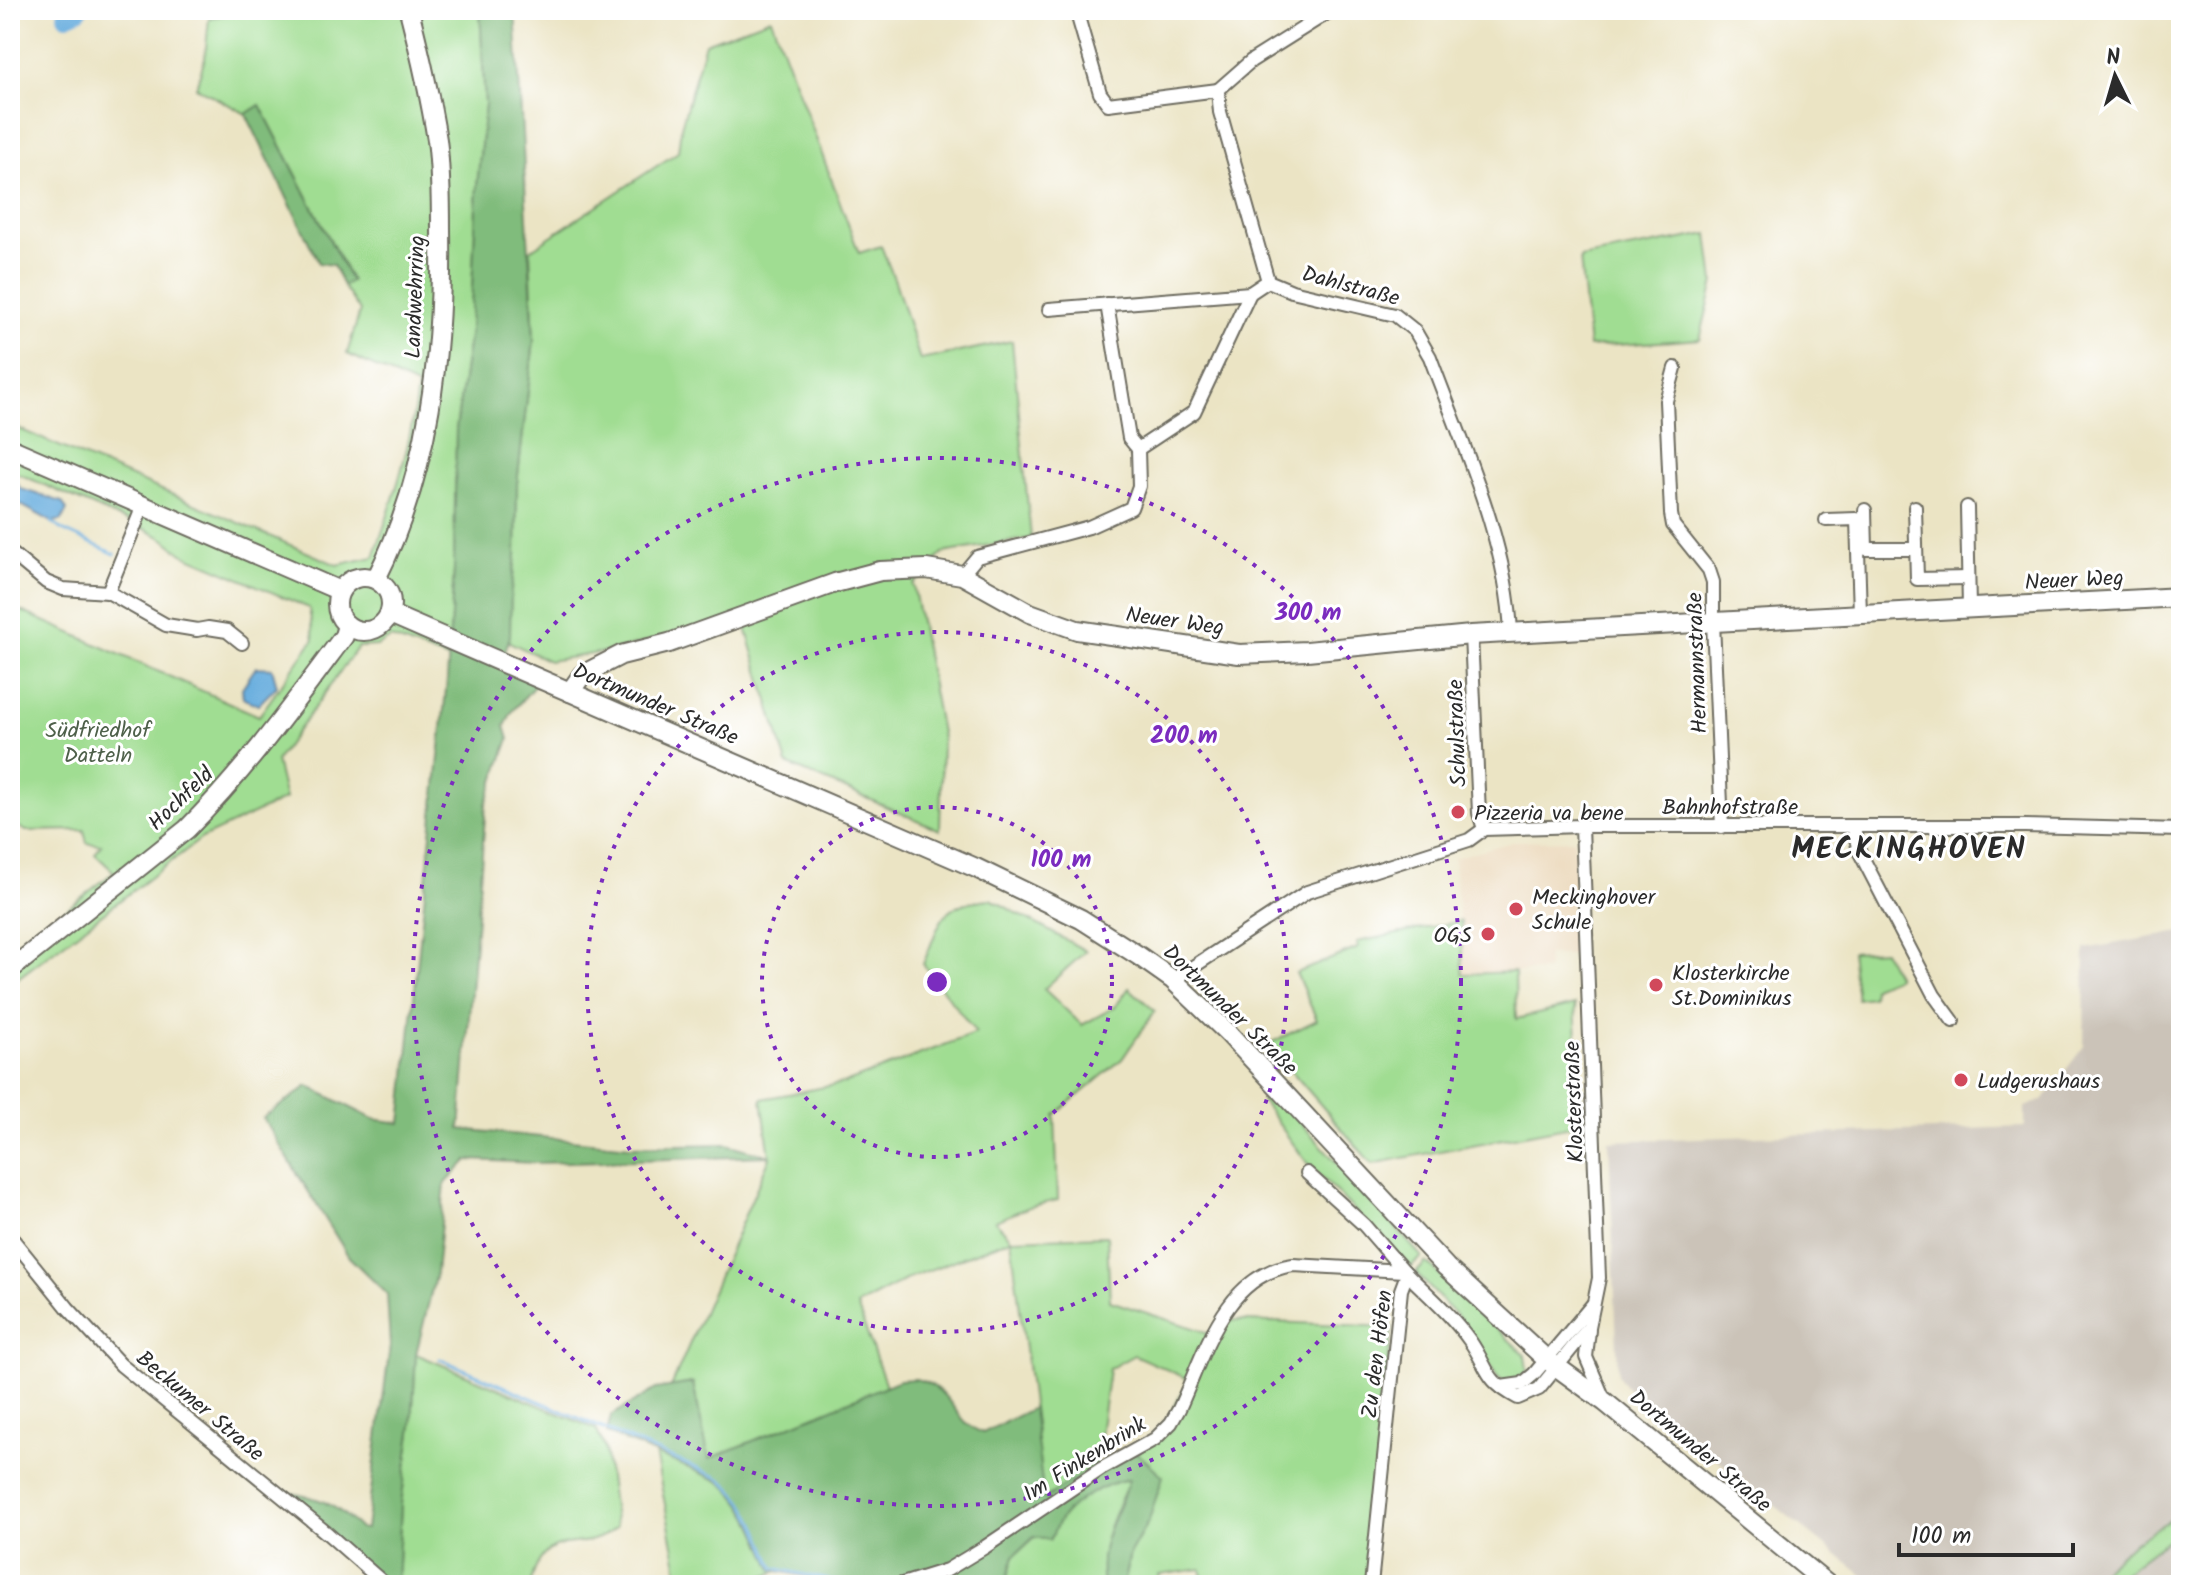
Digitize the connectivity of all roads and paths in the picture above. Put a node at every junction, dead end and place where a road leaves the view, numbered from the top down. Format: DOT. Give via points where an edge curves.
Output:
graph roads {
  1 [pos="409,10"];
  2 [pos="1076,10"];
  3 [pos="1332,10"];
  4 [pos="1218,90"];
  5 [pos="1268,281"];
  6 [pos="1250,293"];
  7 [pos="1107,304"];
  8 [pos="1049,309"];
  9 [pos="1675,368"];
  10 [pos="10,448"];
  11 [pos="1138,449"];
  12 [pos="143,506"];
  13 [pos="1915,507"];
  14 [pos="1967,507"];
  15 [pos="1865,510"];
  16 [pos="1826,520"];
  17 [pos="1862,549"];
  18 [pos="1916,549"];
  19 [pos="10,552"];
  20 [pos="962,575"];
  21 [pos="1968,578"];
  22 [pos="376,579"];
  23 [pos="340,591"];
  24 [pos="108,592"];
  25 [pos="2181,597"];
  26 [pos="1969,608"];
  27 [pos="390,614"];
  28 [pos="1860,614"];
  29 [pos="1713,622"];
  30 [pos="347,625"];
  31 [pos="1511,633"];
  32 [pos="1471,635"];
  33 [pos="242,643"];
  34 [pos="570,692"];
  35 [pos="1582,826"];
  36 [pos="1853,826"];
  37 [pos="1722,827"];
  38 [pos="1484,829"];
  39 [pos="2181,830"];
  40 [pos="10,970"];
  41 [pos="1173,980"];
  42 [pos="1953,1021"];
  43 [pos="1307,1173"];
  44 [pos="10,1236"];
  45 [pos="1406,1272"];
  46 [pos="1593,1304"];
  47 [pos="1589,1327"];
  48 [pos="1552,1362"];
  49 [pos="1605,1402"];
  50 [pos="386,1585"];
  51 [pos="899,1585"];
  52 [pos="1371,1585"];
  53 [pos="1828,1585"];
  1 -- 22 [label="main road, Landwehrring" via="437,144 442,280 437,361 421,453"];
  2 -- 4 [label="street" via="1100,93 1108,104"];
  3 -- 4 [label="street" via="1251,61"];
  4 -- 5 [label="street, Dahlstraße"];
  5 -- 6 [label="street"];
  5 -- 31 [label="street, Dahlstraße" via="1395,315 1415,331 1430,357 1501,559"];
  6 -- 7 [label="street"];
  6 -- 11 [label="street" via="1194,412"];
  7 -- 8 [label="street"];
  7 -- 11 [label="street" via="1129,438"];
  9 -- 29 [label="street, Hermannstraße" via="1666,401 1671,514 1673,525 1709,570"];
  10 -- 12 [label="main road"];
  11 -- 20 [label="street" via="1139,486 1131,508 1089,527 977,557"];
  12 -- 23 [label="main road"];
  12 -- 24 [label="street"];
  13 -- 18 [label="street"];
  14 -- 21 [label="street"];
  15 -- 17 [label="street"];
  16 -- 17 [label="street" via="1857,519"];
  17 -- 18 [label="street"];
  17 -- 28 [label="street"];
  18 -- 21 [label="street" via="1917,579"];
  19 -- 24 [label="street" via="63,589"];
  20 -- 32 [label="main road, Neuer Weg" via="1030,613 1077,630 1239,654"];
  20 -- 34 [label="main road, Neuer Weg" via="926,569 880,571 835,583 723,625 621,655 585,673"];
  21 -- 26 [label="street"];
  22 -- 23 [label="main road" via="352,580"];
  22 -- 27 [label="main road" via="388,590"];
  23 -- 30 [label="main road" via="337,609"];
  24 -- 33 [label="street" via="166,625 227,631"];
  25 -- 26 [label="main road, Neuer Weg"];
  26 -- 28 [label="main road, Neuer Weg"];
  27 -- 30 [label="main road" via="371,630"];
  27 -- 34 [label="main road, Dortmunder Straße"];
  28 -- 29 [label="main road, Neuer Weg"];
  29 -- 31 [label="main road, Neuer Weg"];
  29 -- 37 [label="street, Hermannstraße"];
  30 -- 40 [label="main road, Hochfeld" via="273,732 205,811"];
  31 -- 32 [label="main road, Neuer Weg"];
  32 -- 38 [label="street, Schulstraße"];
  34 -- 41 [label="main road, Dortmunder Straße" via="1008,883 1081,919"];
  35 -- 37 [label="street, Bahnhofstraße"];
  35 -- 38 [label="street, Bahnhofstraße"];
  35 -- 46 [label="street, Klosterstraße" via="1600,1258"];
  36 -- 37 [label="street, Bahnhofstraße"];
  36 -- 39 [label="street, Bahnhofstraße"];
  36 -- 42 [label="street" via="1859,851 1934,995"];
  38 -- 41 [label="street, Bahnhofstraße" via="1469,840 1307,892"];
  41 -- 48 [label="main road, Dortmunder Straße" via="1258,1064 1429,1251"];
  43 -- 45 [label="street"];
  44 -- 50 [label="street, Beckumer Straße" via="121,1365"];
  45 -- 48 [label="street, Zu den Höfen" via="1471,1342 1498,1387 1518,1398 1539,1389"];
  45 -- 51 [label="street, Im Finkenbrink" via="1293,1265 1253,1279 1219,1322 1179,1409 1155,1439 947,1570"];
  45 -- 52 [label="street, Zu den Höfen"];
  46 -- 47 [label="street, Klosterstraße"];
  46 -- 48 [label="street"];
  47 -- 48 [label="street"];
  47 -- 49 [label="street, Klosterstraße" via="1586,1357"];
  48 -- 49 [label="main road, Dortmunder Straße"];
  49 -- 53 [label="main road, Dortmunder Straße"];
}
